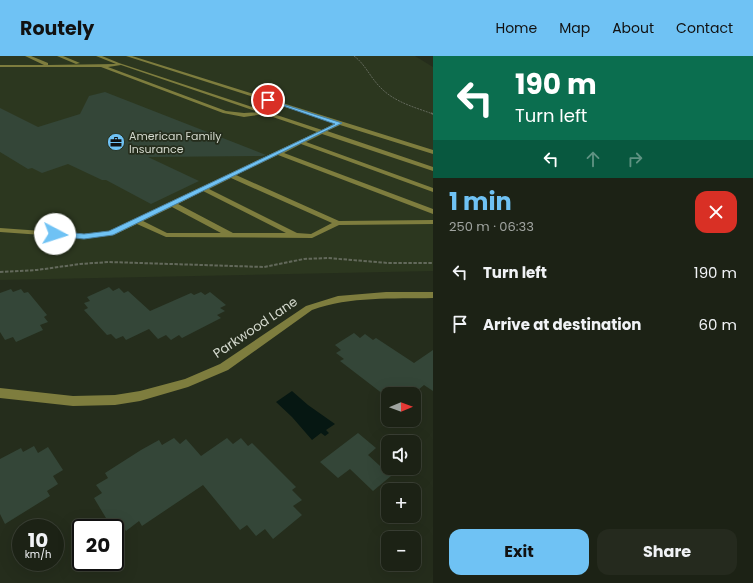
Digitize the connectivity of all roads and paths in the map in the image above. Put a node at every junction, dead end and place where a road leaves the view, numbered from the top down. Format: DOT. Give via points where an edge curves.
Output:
graph roads {
  1 [pos="27,56"];
  2 [pos="59,56"];
  3 [pos="98,56"];
  4 [pos="128,56"];
  5 [pos="354,56"];
  6 [pos="139,59"];
  7 [pos="120,64"];
  8 [pos="0,66"];
  9 [pos="51,66"];
  10 [pos="84,66"];
  11 [pos="98,66"];
  12 [pos="264,112"];
  13 [pos="433,114"];
  14 [pos="340,123"];
  15 [pos="322,132"];
  16 [pos="301,142"];
  17 [pos="433,152"];
  18 [pos="279,153"];
  19 [pos="433,169"];
  20 [pos="232,176"];
  21 [pos="204,189"];
  22 [pos="433,190"];
  23 [pos="173,204"];
  24 [pos="433,212"];
  25 [pos="138,221"];
  26 [pos="433,222"];
  27 [pos="338,223"];
  28 [pos="0,230"];
  29 [pos="232,236"];
  30 [pos="297,236"];
  31 [pos="433,262"];
  32 [pos="0,272"];
  33 [pos="433,295"];
  34 [pos="0,393"];
  1 -- 9 [label="street"];
  2 -- 10 [label="street"];
  3 -- 7 [label="street"];
  4 -- 6 [label="street"];
  5 -- 13 [label="path" via="388,95"];
  6 -- 7 [label="street"];
  6 -- 14 [label="street"];
  7 -- 11 [label="street"];
  7 -- 12 [label="street"];
  8 -- 9 [label="street"];
  9 -- 10 [label="street"];
  10 -- 11 [label="street"];
  11 -- 12 [label="street" via="234,115"];
  12 -- 15 [label="street"];
  14 -- 15 [label="street"];
  14 -- 17 [label="street"];
  15 -- 16 [label="street"];
  15 -- 19 [label="street"];
  16 -- 18 [label="street"];
  16 -- 22 [label="street"];
  18 -- 20 [label="street"];
  18 -- 24 [label="street"];
  20 -- 21 [label="street"];
  20 -- 27 [label="street"];
  21 -- 23 [label="street"];
  21 -- 30 [label="street"];
  23 -- 25 [label="street"];
  23 -- 29 [label="street"];
  25 -- 28 [label="street" via="98,236"];
  25 -- 29 [label="street" via="166,235"];
  26 -- 27 [label="street"];
  27 -- 30 [label="street" via="312,236"];
  29 -- 30 [label="street"];
  31 -- 32 [label="path" via="388,263 328,258 304,259 264,267 109,262"];
  33 -- 34 [label="street, Parkwood Lane" via="348,298 318,304 224,367 188,383 140,396 115,400 73,401"];
}
